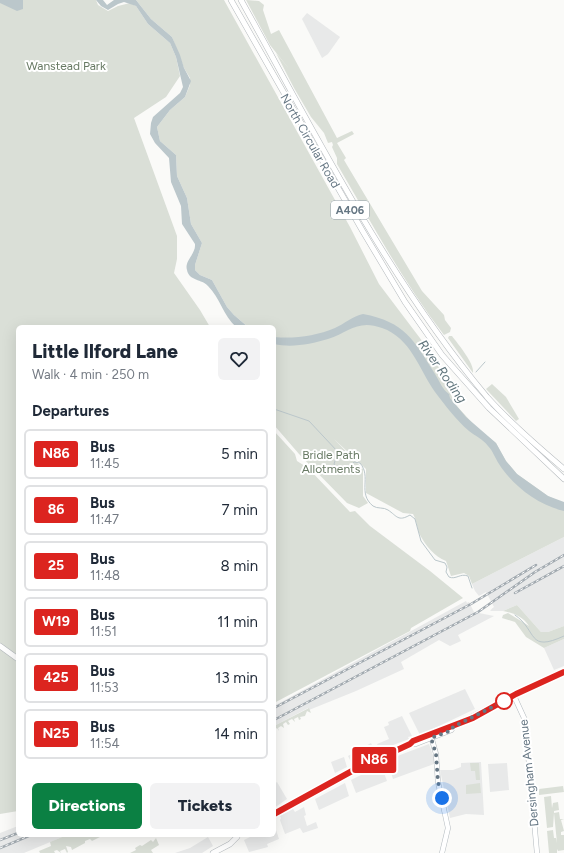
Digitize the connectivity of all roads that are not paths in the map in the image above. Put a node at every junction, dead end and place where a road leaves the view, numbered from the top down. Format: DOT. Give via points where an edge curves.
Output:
graph roads {
  1 [pos="231,0"];
  2 [pos="241,0"];
  3 [pos="564,469"];
  4 [pos="564,479"];
  5 [pos="0,646"];
  6 [pos="16,658"];
  7 [pos="564,672"];
  8 [pos="514,696"];
  9 [pos="431,736"];
  10 [pos="276,813"];
  11 [pos="236,837"];
  12 [pos="213,853"];
  13 [pos="442,853"];
  14 [pos="537,853"];
  1 -- 4 [label="main road, North Circular Road / A406" via="405,302 442,355 489,408"];
  2 -- 3 [label="main road, North Circular Road / A406" via="368,225 411,294 449,349 494,404"];
  5 -- 6 [label="main road"];
  7 -- 8 [label="main road"];
  8 -- 9 [label="main road"];
  8 -- 14 [label="main road, Dersingham Avenue" via="525,720"];
  9 -- 10 [label="main road" via="413,741 352,771"];
  9 -- 13 [label="main road" via="448,828"];
  11 -- 12 [label="main road" via="230,844"];
}
